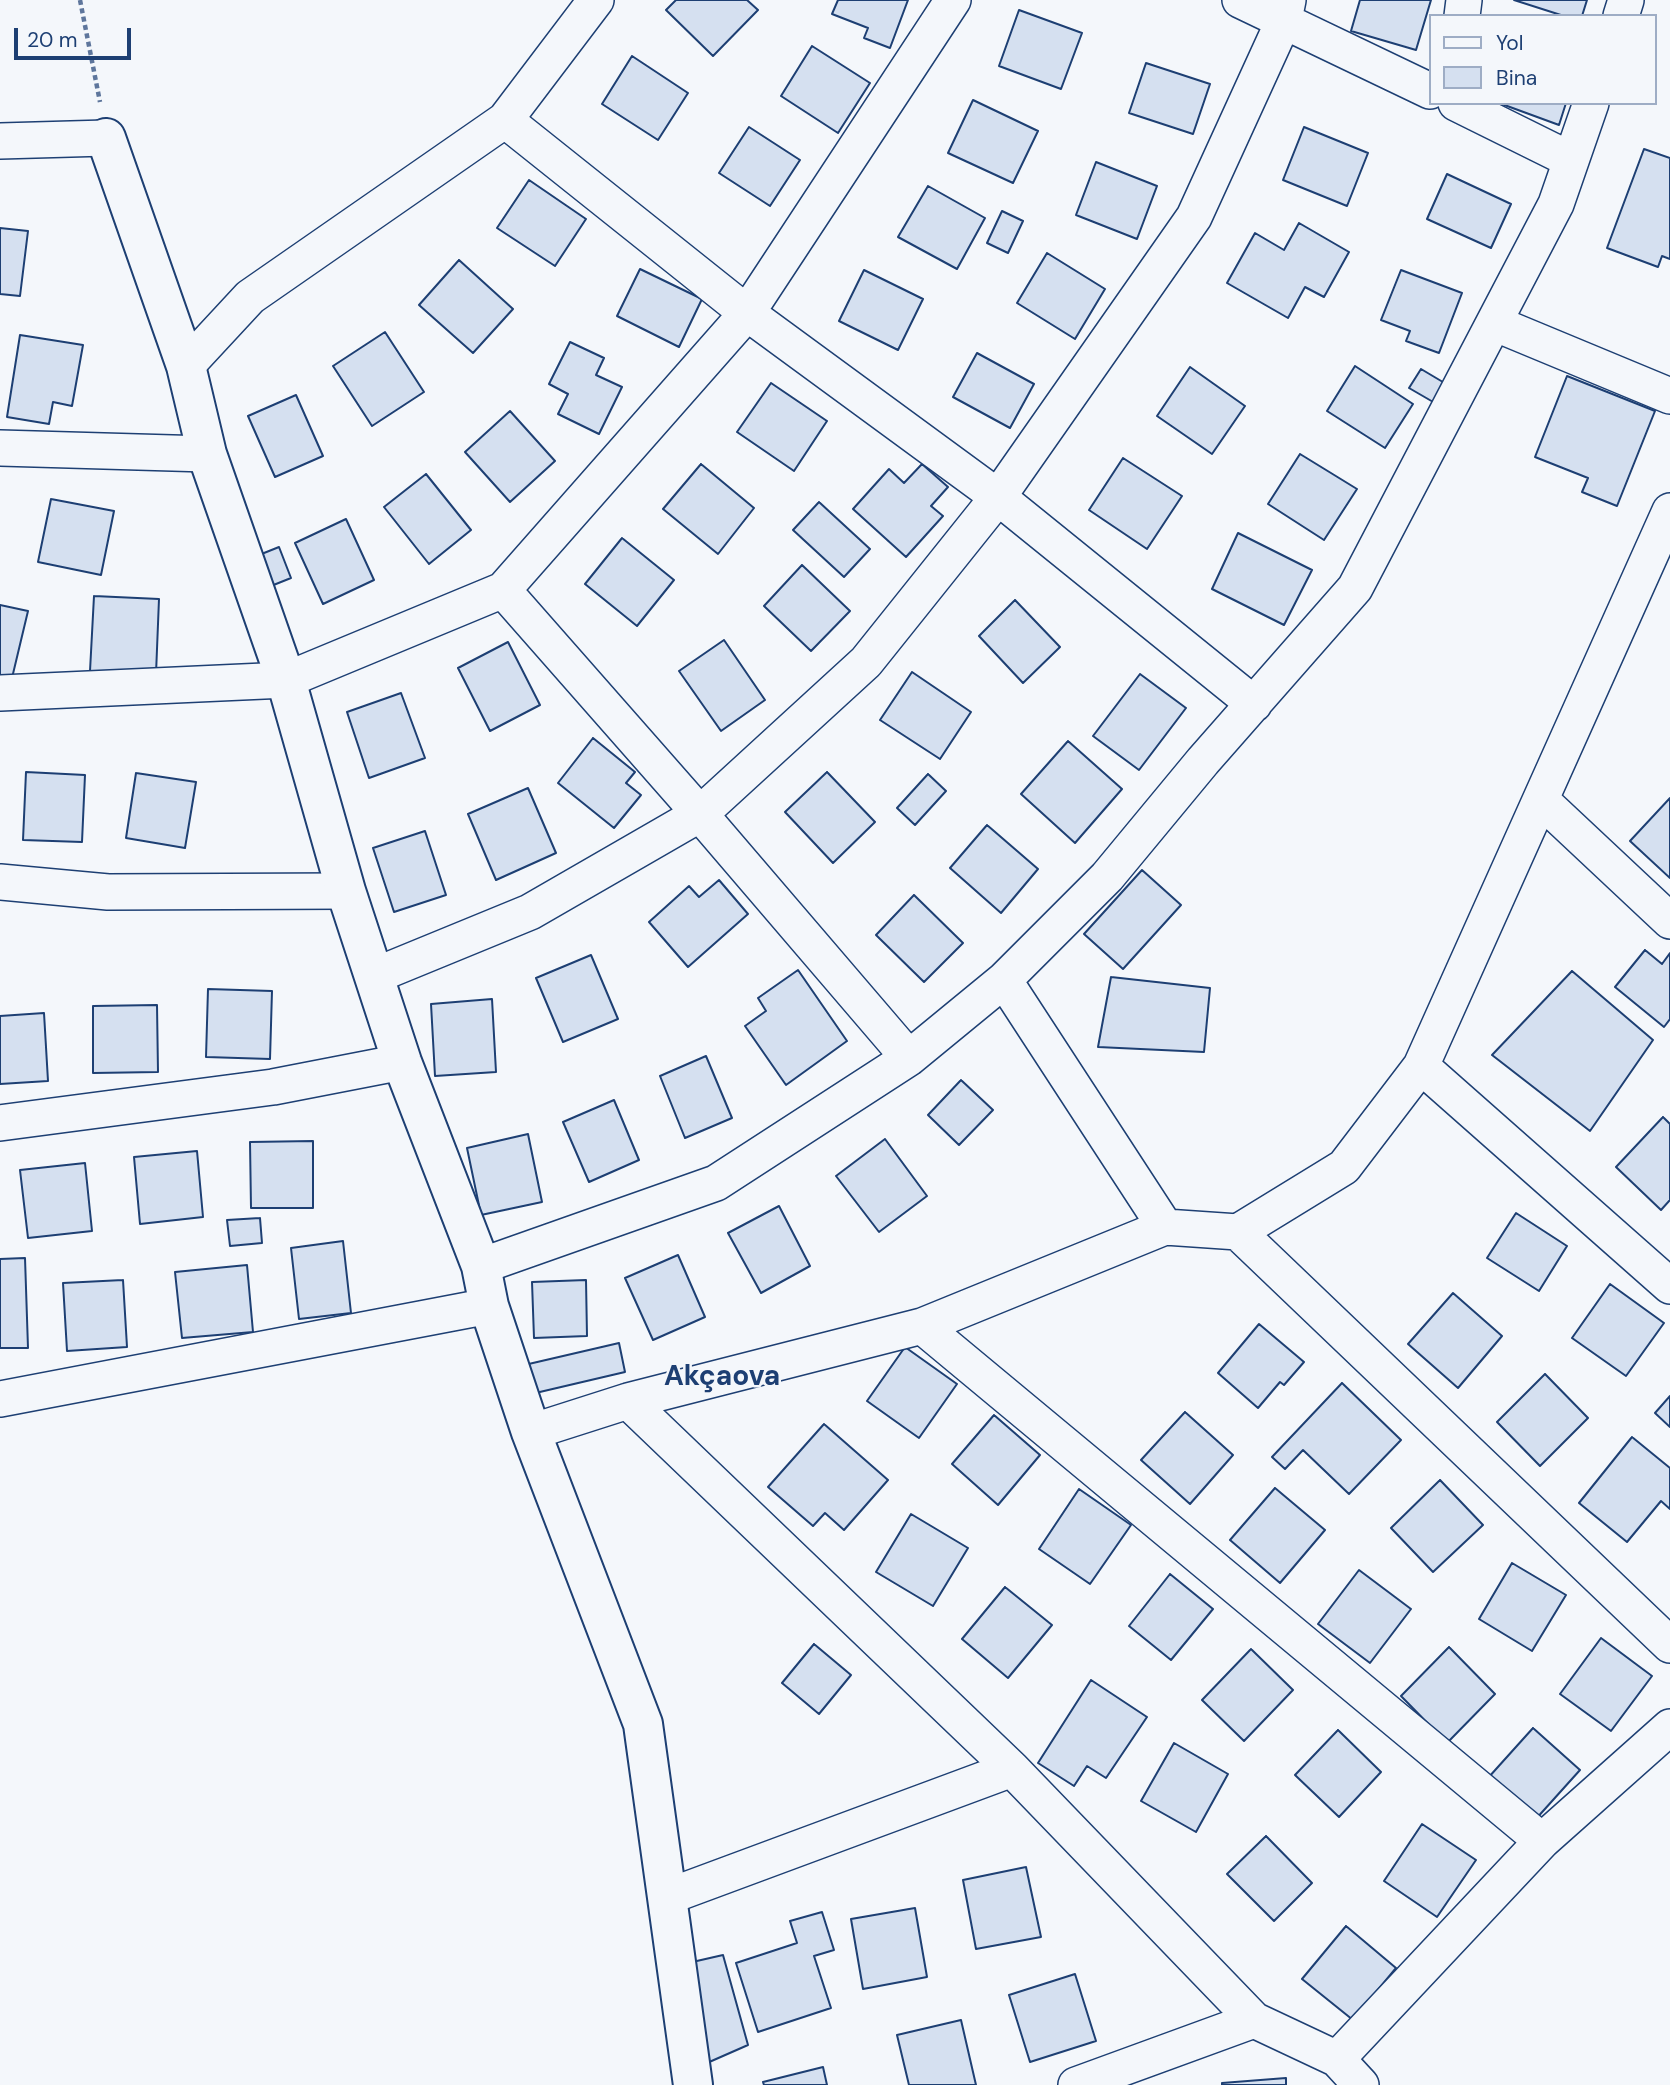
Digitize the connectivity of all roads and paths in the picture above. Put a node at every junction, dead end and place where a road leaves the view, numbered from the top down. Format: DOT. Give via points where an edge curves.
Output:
graph roads {
  1 [pos="80,0"];
  2 [pos="596,0"];
  3 [pos="953,0"];
  4 [pos="1240,0"];
  5 [pos="1286,10"];
  6 [pos="1428,90"];
  7 [pos="1460,105"];
  8 [pos="1590,105"];
  9 [pos="505,120"];
  10 [pos="106,138"];
  11 [pos="0,141"];
  12 [pos="1571,160"];
  13 [pos="747,313"];
  14 [pos="1494,323"];
  15 [pos="186,366"];
  16 [pos="1670,396"];
  17 [pos="0,448"];
  18 [pos="207,454"];
  19 [pos="998,497"];
  20 [pos="1670,511"];
  21 [pos="503,590"];
  22 [pos="286,680"];
  23 [pos="0,693"];
  24 [pos="1254,705"];
  25 [pos="1541,800"];
  26 [pos="700,814"];
  27 [pos="0,882"];
  28 [pos="346,891"];
  29 [pos="1670,921"];
  30 [pos="374,976"];
  31 [pos="1004,980"];
  32 [pos="909,1058"];
  33 [pos="402,1062"];
  34 [pos="1422,1066"];
  35 [pos="0,1123"];
  36 [pos="1165,1227"];
  37 [pos="1238,1232"];
  38 [pos="481,1266"];
  39 [pos="1670,1286"];
  40 [pos="489,1306"];
  41 [pos="922,1326"];
  42 [pos="0,1399"];
  43 [pos="628,1401"];
  44 [pos="531,1432"];
  45 [pos="1670,1645"];
  46 [pos="1670,1727"];
  47 [pos="1012,1769"];
  48 [pos="1542,1842"];
  49 [pos="667,1897"];
  50 [pos="1254,2020"];
  51 [pos="1337,2059"];
  52 [pos="693,2085"];
  53 [pos="1076,2085"];
  54 [pos="1361,2085"];
  1 -- 10 [label="path"];
  2 -- 9 [label="street"];
  3 -- 13 [label="street"];
  4 -- 5 [label="street"];
  5 -- 6 [label="street"];
  5 -- 19 [label="street" via="1194,216"];
  7 -- 12 [label="street"];
  8 -- 12 [label="street"];
  9 -- 13 [label="street"];
  9 -- 15 [label="street" via="250,297"];
  10 -- 11 [label="street"];
  10 -- 15 [label="street"];
  12 -- 14 [label="street" via="1556,204"];
  13 -- 19 [label="street"];
  13 -- 21 [label="street"];
  14 -- 16 [label="street"];
  14 -- 24 [label="street" via="1355,588"];
  15 -- 18 [label="street"];
  17 -- 18 [label="street"];
  18 -- 22 [label="street"];
  19 -- 24 [label="street"];
  19 -- 26 [label="street" via="866,662"];
  20 -- 25 [label="street"];
  21 -- 22 [label="street"];
  21 -- 26 [label="street"];
  22 -- 23 [label="street"];
  22 -- 28 [label="street"];
  24 -- 31 [label="street" via="1107,877"];
  25 -- 29 [label="street"];
  25 -- 34 [label="street"];
  26 -- 30 [label="street" via="530,912"];
  26 -- 32 [label="street"];
  27 -- 28 [label="street" via="108,892"];
  28 -- 30 [label="street"];
  30 -- 33 [label="street"];
  31 -- 32 [label="street"];
  31 -- 36 [label="street"];
  32 -- 38 [label="street" via="716,1183"];
  33 -- 35 [label="street" via="273,1087"];
  33 -- 38 [label="street"];
  34 -- 37 [label="street" via="1344,1167"];
  34 -- 39 [label="street"];
  36 -- 37 [label="street"];
  36 -- 41 [label="street"];
  37 -- 45 [label="street"];
  38 -- 40 [label="street"];
  40 -- 42 [label="street"];
  40 -- 44 [label="street"];
  41 -- 43 [label="street"];
  41 -- 48 [label="street"];
  43 -- 44 [label="street"];
  43 -- 47 [label="street"];
  44 -- 49 [label="street" via="643,1724"];
  46 -- 48 [label="street"];
  47 -- 49 [label="street"];
  47 -- 50 [label="street"];
  48 -- 51 [label="street"];
  49 -- 52 [label="street"];
  50 -- 51 [label="street"];
  50 -- 53 [label="street"];
  51 -- 54 [label="street"];
}
